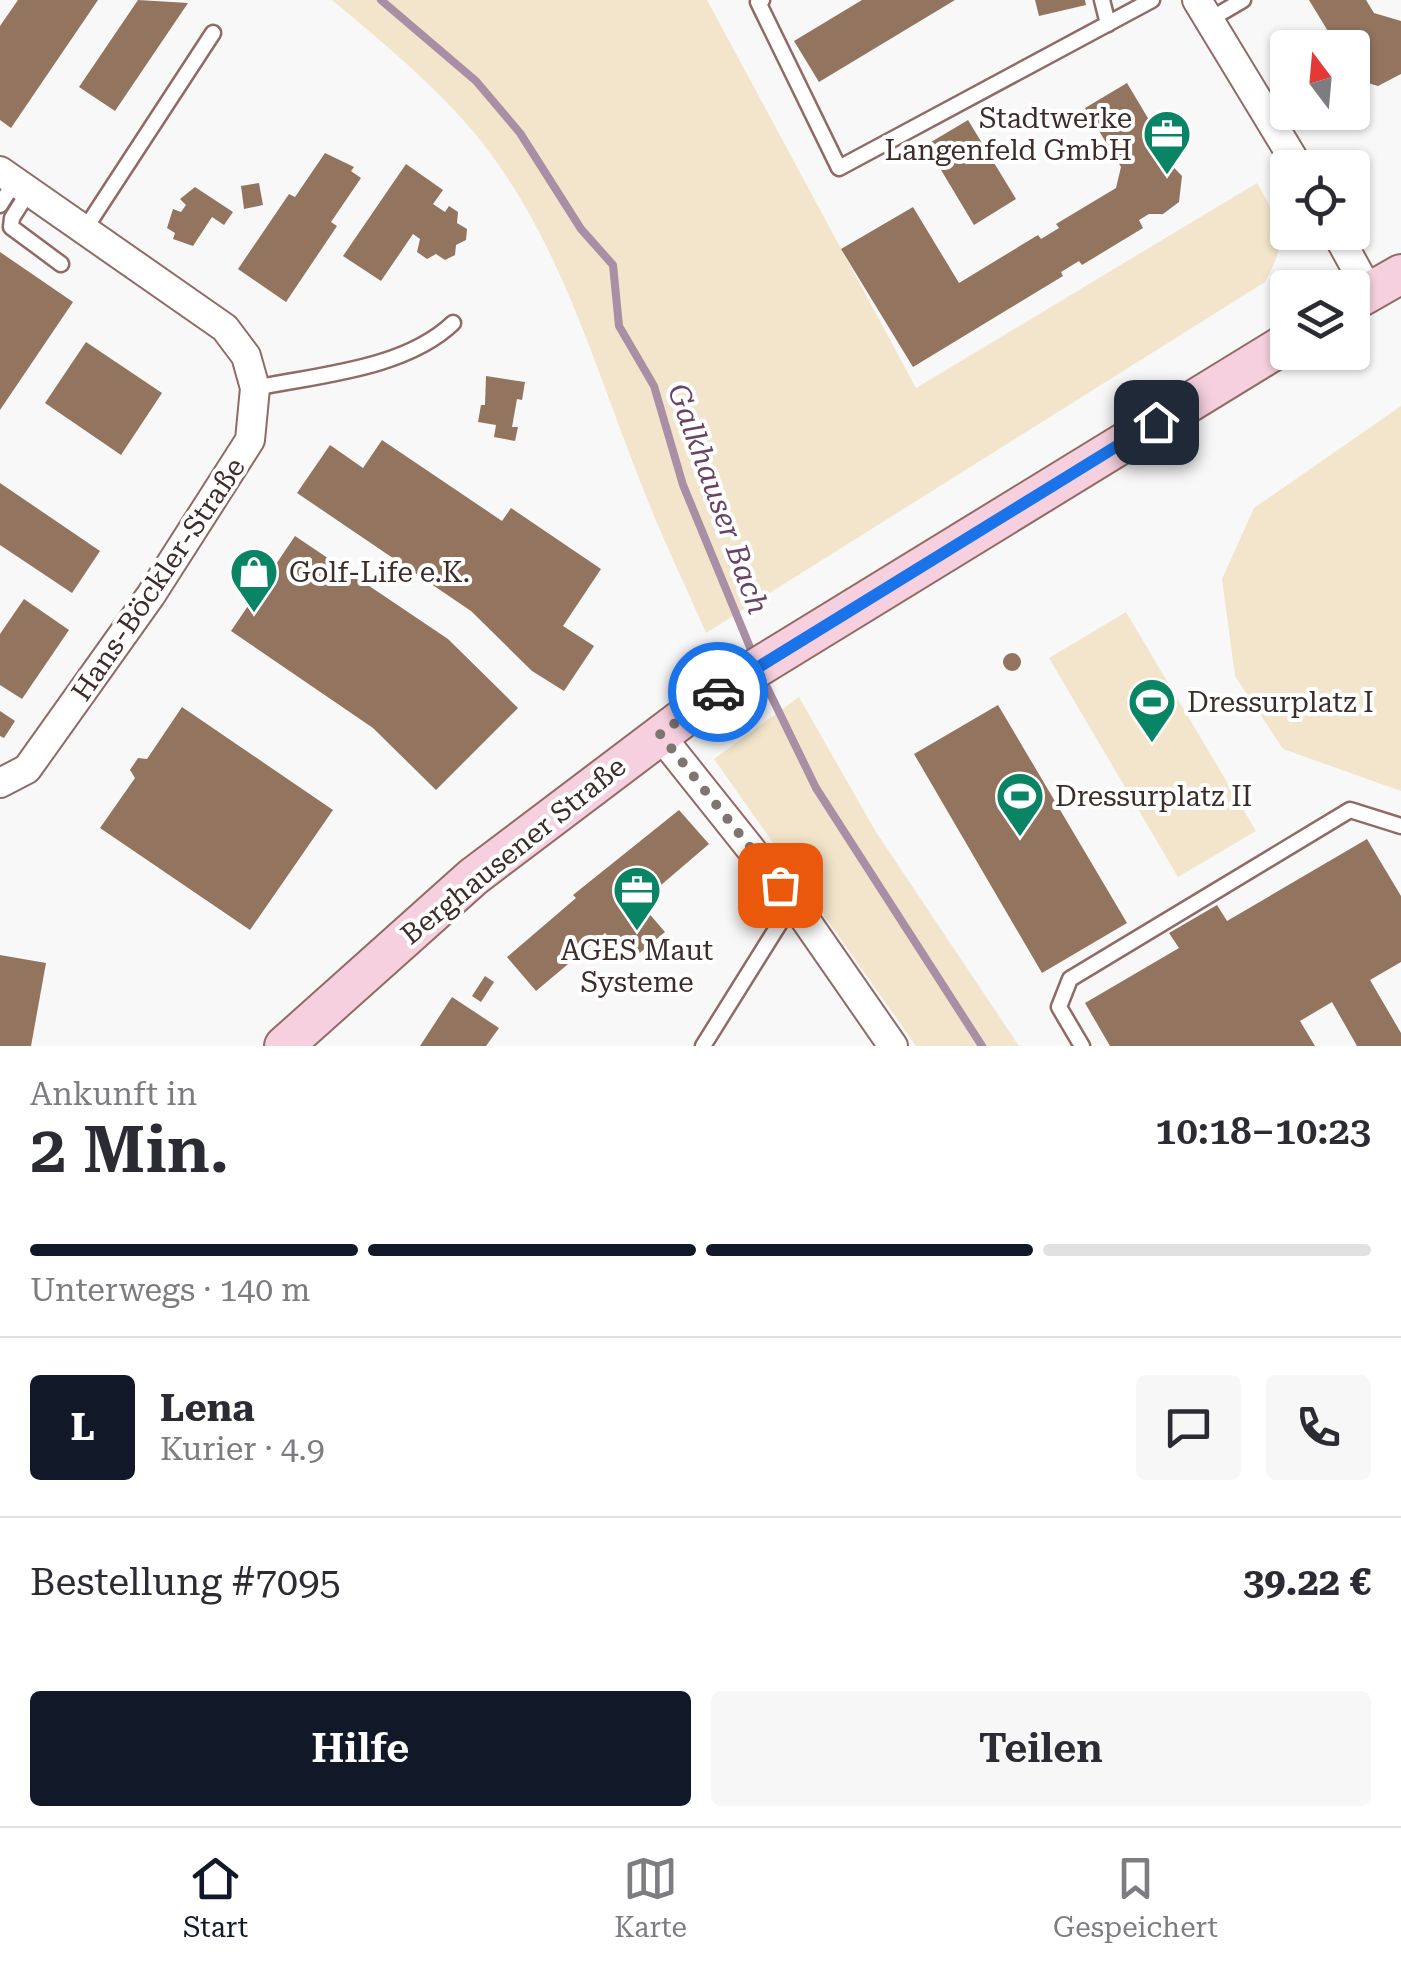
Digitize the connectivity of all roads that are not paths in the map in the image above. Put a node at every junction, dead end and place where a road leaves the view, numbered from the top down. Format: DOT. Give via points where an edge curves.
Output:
graph roads {
  1 [pos="762,0"];
  2 [pos="1102,0"];
  3 [pos="1152,0"];
  4 [pos="1243,0"];
  5 [pos="1203,10"];
  6 [pos="1108,24"];
  7 [pos="213,33"];
  8 [pos="1288,150"];
  9 [pos="11,187"];
  10 [pos="85,228"];
  11 [pos="1348,250"];
  12 [pos="61,264"];
  13 [pos="1374,289"];
  14 [pos="453,322"];
  15 [pos="1270,353"];
  16 [pos="255,388"];
  17 [pos="660,734"];
  18 [pos="0,783"];
  19 [pos="1401,826"];
  20 [pos="793,902"];
  21 [pos="295,1038"];
  22 [pos="703,1046"];
  23 [pos="892,1046"];
  24 [pos="1082,1046"];
  1 -- 6 [label="lane" via="838,168"];
  2 -- 6 [label="lane"];
  3 -- 6 [label="lane"];
  4 -- 5 [label="lane"];
  5 -- 8 [label="street"];
  7 -- 10 [label="lane"];
  9 -- 10 [label="street, Hans-Böckler-Straße"];
  9 -- 12 [label="lane" via="11,227"];
  10 -- 16 [label="street, Hans-Böckler-Straße" via="225,328 246,356"];
  11 -- 13 [label="street"];
  14 -- 16 [label="lane" via="438,337 378,361"];
  15 -- 17 [label="main road, Berghausener Straße" via="784,648"];
  16 -- 18 [label="street, Hans-Böckler-Straße" via="250,440 151,595 27,769"];
  17 -- 20 [label="street"];
  17 -- 21 [label="main road, Berghausener Straße" via="472,877"];
  19 -- 24 [label="lane" via="1350,810 1070,979 1059,1007"];
  20 -- 22 [label="lane"];
  20 -- 23 [label="street"];
}
